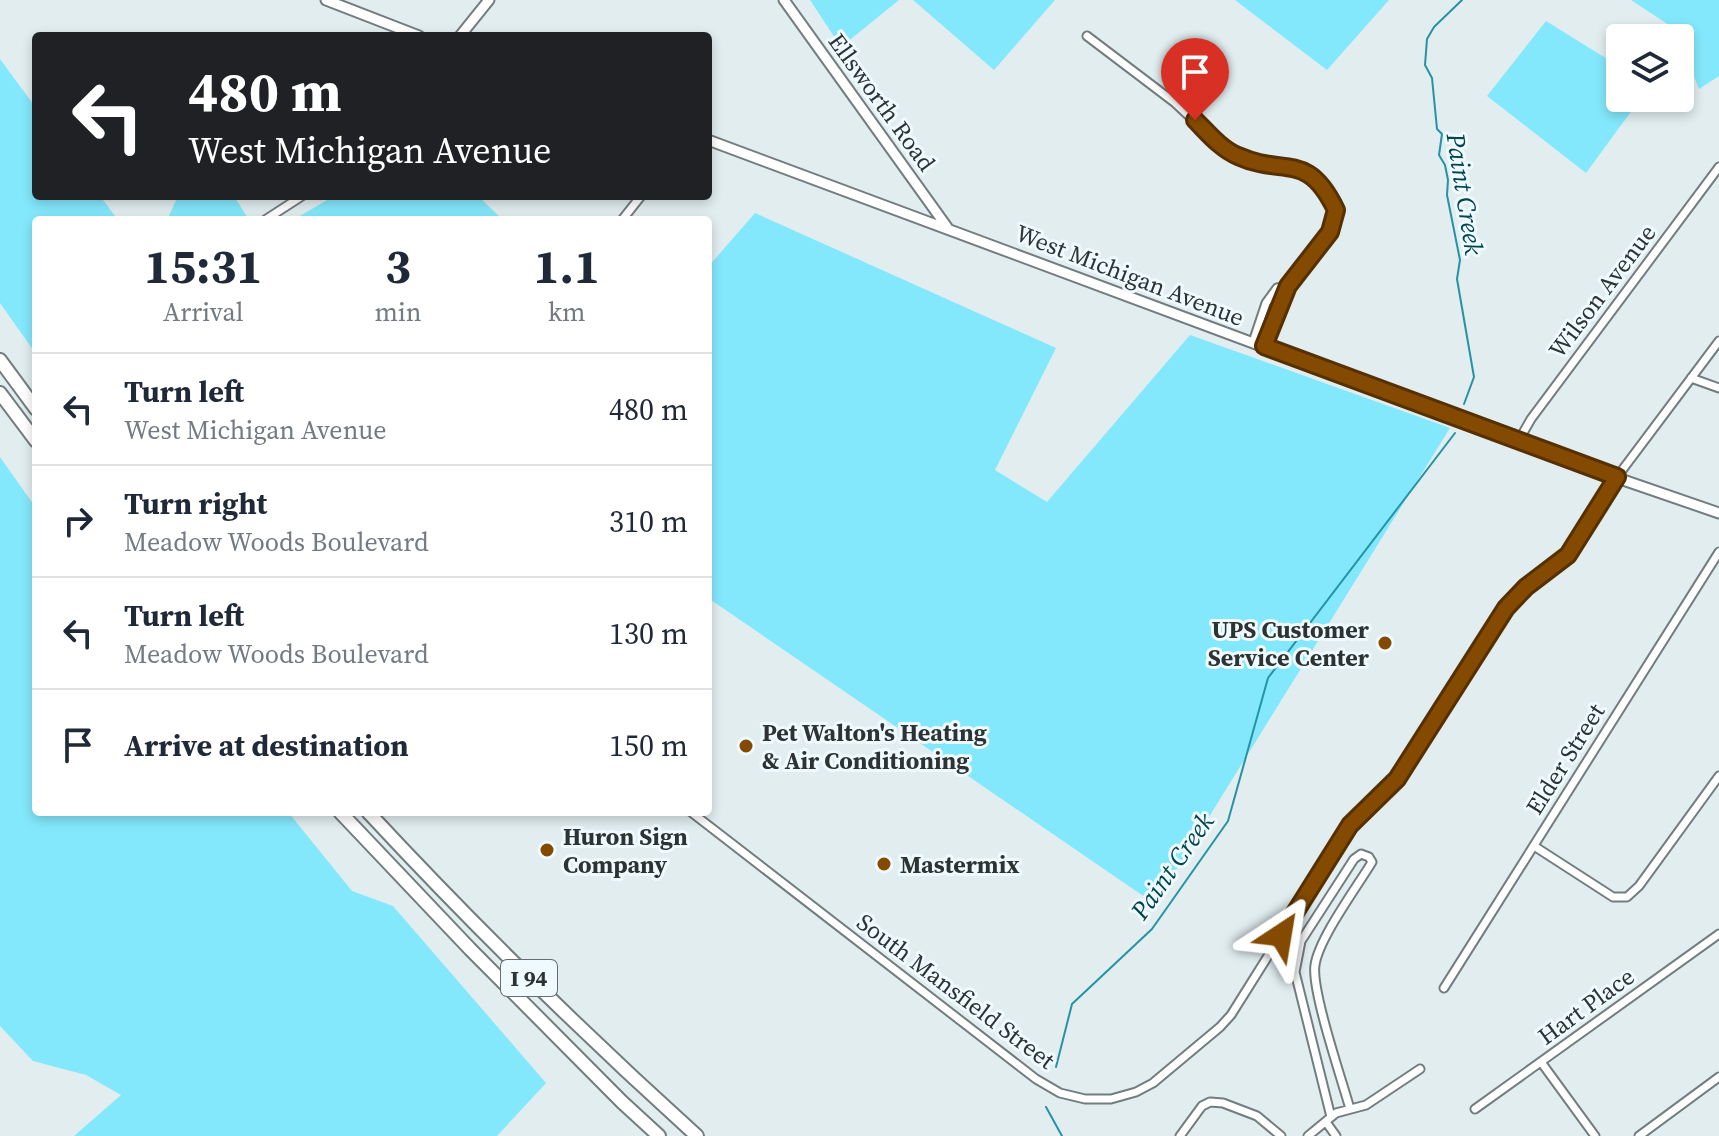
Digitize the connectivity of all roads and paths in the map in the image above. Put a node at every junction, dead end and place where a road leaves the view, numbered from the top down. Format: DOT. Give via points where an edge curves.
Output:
graph roads {
  1 [pos="326,0"];
  2 [pos="489,0"];
  3 [pos="784,0"];
  4 [pos="409,32"];
  5 [pos="463,32"];
  6 [pos="1087,36"];
  7 [pos="712,141"];
  8 [pos="1719,167"];
  9 [pos="296,200"];
  10 [pos="638,200"];
  11 [pos="271,216"];
  12 [pos="625,216"];
  13 [pos="947,227"];
  14 [pos="1288,286"];
  15 [pos="1719,341"];
  16 [pos="1253,342"];
  17 [pos="1264,346"];
  18 [pos="1,361"];
  19 [pos="1691,378"];
  20 [pos="1719,388"];
  21 [pos="0,393"];
  22 [pos="32,404"];
  23 [pos="32,436"];
  24 [pos="1519,440"];
  25 [pos="1617,477"];
  26 [pos="1719,513"];
  27 [pos="1719,552"];
  28 [pos="1719,776"];
  29 [pos="344,816"];
  30 [pos="372,816"];
  31 [pos="696,816"];
  32 [pos="1534,846"];
  33 [pos="1719,934"];
  34 [pos="1444,988"];
  35 [pos="1541,1062"];
  36 [pos="1420,1069"];
  37 [pos="1719,1077"];
  38 [pos="1350,1109"];
  39 [pos="1475,1109"];
  40 [pos="1329,1120"];
  41 [pos="659,1136"];
  42 [pos="697,1136"];
  43 [pos="1180,1136"];
  44 [pos="1281,1136"];
  45 [pos="1308,1136"];
  46 [pos="1336,1136"];
  47 [pos="1595,1136"];
  48 [pos="1639,1136"];
  1 -- 4 [label="main road"];
  2 -- 5 [label="main road"];
  3 -- 13 [label="main road, Ellsworth Road"];
  6 -- 14 [label="street" via="1239,157 1294,167 1326,189 1336,210 1330,232"];
  7 -- 13 [label="main road, West Michigan Avenue"];
  8 -- 24 [label="street, Wilson Avenue"];
  9 -- 11 [label="street"];
  10 -- 12 [label="street"];
  13 -- 16 [label="main road, West Michigan Avenue"];
  14 -- 16 [label="street" via="1277,288 1266,303"];
  14 -- 17 [label="street"];
  15 -- 19 [label="street, South Mansfield Street"];
  16 -- 17 [label="main road, West Michigan Avenue"];
  17 -- 24 [label="main road, West Michigan Avenue"];
  18 -- 22 [label="highway"];
  19 -- 20 [label="street"];
  19 -- 25 [label="street, South Mansfield Street"];
  21 -- 23 [label="highway"];
  24 -- 25 [label="main road, West Michigan Avenue"];
  25 -- 26 [label="main road, West Michigan Avenue"];
  25 -- 31 [label="street, South Mansfield Street" via="1568,555 1506,608 1397,779 1350,825 1231,1015 1136,1092 1085,1099 1036,1079"];
  27 -- 32 [label="street, Elder Street"];
  28 -- 32 [label="street" via="1633,893 1621,899"];
  29 -- 41 [label="highway, I 94"];
  30 -- 42 [label="highway, I 94" via="606,1054"];
  32 -- 34 [label="street, Elder Street"];
  33 -- 35 [label="street, Hart Place"];
  35 -- 39 [label="street, Hart Place"];
  35 -- 47 [label="street"];
  36 -- 38 [label="street" via="1366,1105"];
  37 -- 48 [label="street"];
  38 -- 40 [label="street"];
  38 -- 40 [label="street" via="1314,967 1321,946 1372,862 1361,854 1301,941 1295,972"];
  40 -- 45 [label="street"];
  40 -- 46 [label="street"];
  43 -- 44 [label="street" via="1210,1102 1257,1116"];
}
